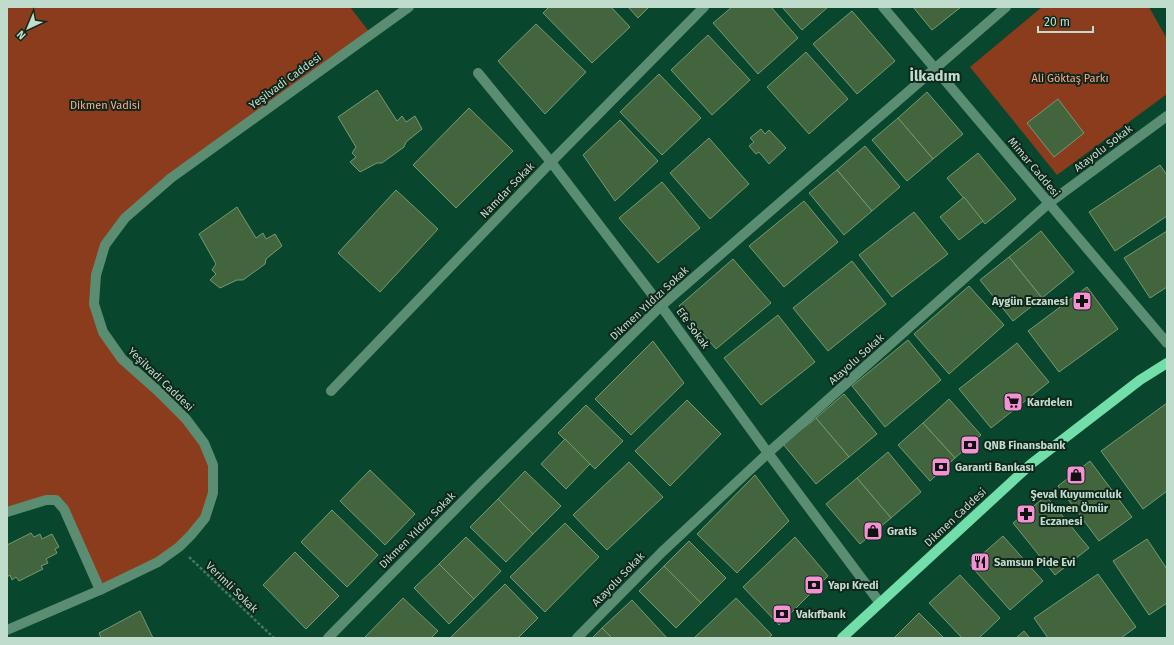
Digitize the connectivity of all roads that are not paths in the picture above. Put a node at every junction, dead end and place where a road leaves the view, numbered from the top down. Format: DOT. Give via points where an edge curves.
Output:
graph roads {
  1 [pos="409,7"];
  2 [pos="704,7"];
  3 [pos="883,7"];
  4 [pos="1006,7"];
  5 [pos="935,69"];
  6 [pos="478,74"];
  7 [pos="1167,116"];
  8 [pos="551,162"];
  9 [pos="1049,203"];
  10 [pos="661,306"];
  11 [pos="1167,343"];
  12 [pos="1167,363"];
  13 [pos="331,391"];
  14 [pos="768,453"];
  15 [pos="7,512"];
  16 [pos="100,590"];
  17 [pos="880,603"];
  18 [pos="7,630"];
  19 [pos="328,638"];
  20 [pos="577,638"];
  21 [pos="842,638"];
  1 -- 16 [label="street, Yeşilvadi Caddesi" via="171,178 125,218 105,245 96,275 94,304 103,332 122,359 186,419 204,443 213,465 213,493 205,518 179,547 158,562"];
  2 -- 8 [label="street, Namdar Sokak"];
  3 -- 5 [label="street, Mimar Caddesi"];
  4 -- 5 [label="street, Dikmen Yıldızı Sokak"];
  5 -- 9 [label="street, Mimar Caddesi"];
  5 -- 10 [label="street, Dikmen Yıldızı Sokak"];
  6 -- 8 [label="street, Efe Sokak"];
  7 -- 9 [label="street, Atayolu Sokak"];
  8 -- 10 [label="street, Efe Sokak"];
  8 -- 13 [label="street, Namdar Sokak"];
  9 -- 11 [label="street, Mimar Caddesi"];
  9 -- 14 [label="street, Atayolu Sokak"];
  10 -- 14 [label="street, Efe Sokak"];
  10 -- 19 [label="street, Dikmen Yıldızı Sokak"];
  12 -- 17 [label="main road, Dikmen Caddesi" via="1140,380 1031,464"];
  14 -- 17 [label="street, Efe Sokak"];
  14 -- 20 [label="street, Atayolu Sokak" via="662,552"];
  15 -- 16 [label="street" via="46,500 56,500 64,509"];
  16 -- 18 [label="street, Yeşilvadi Caddesi"];
  17 -- 21 [label="main road, Dikmen Caddesi"];
}
